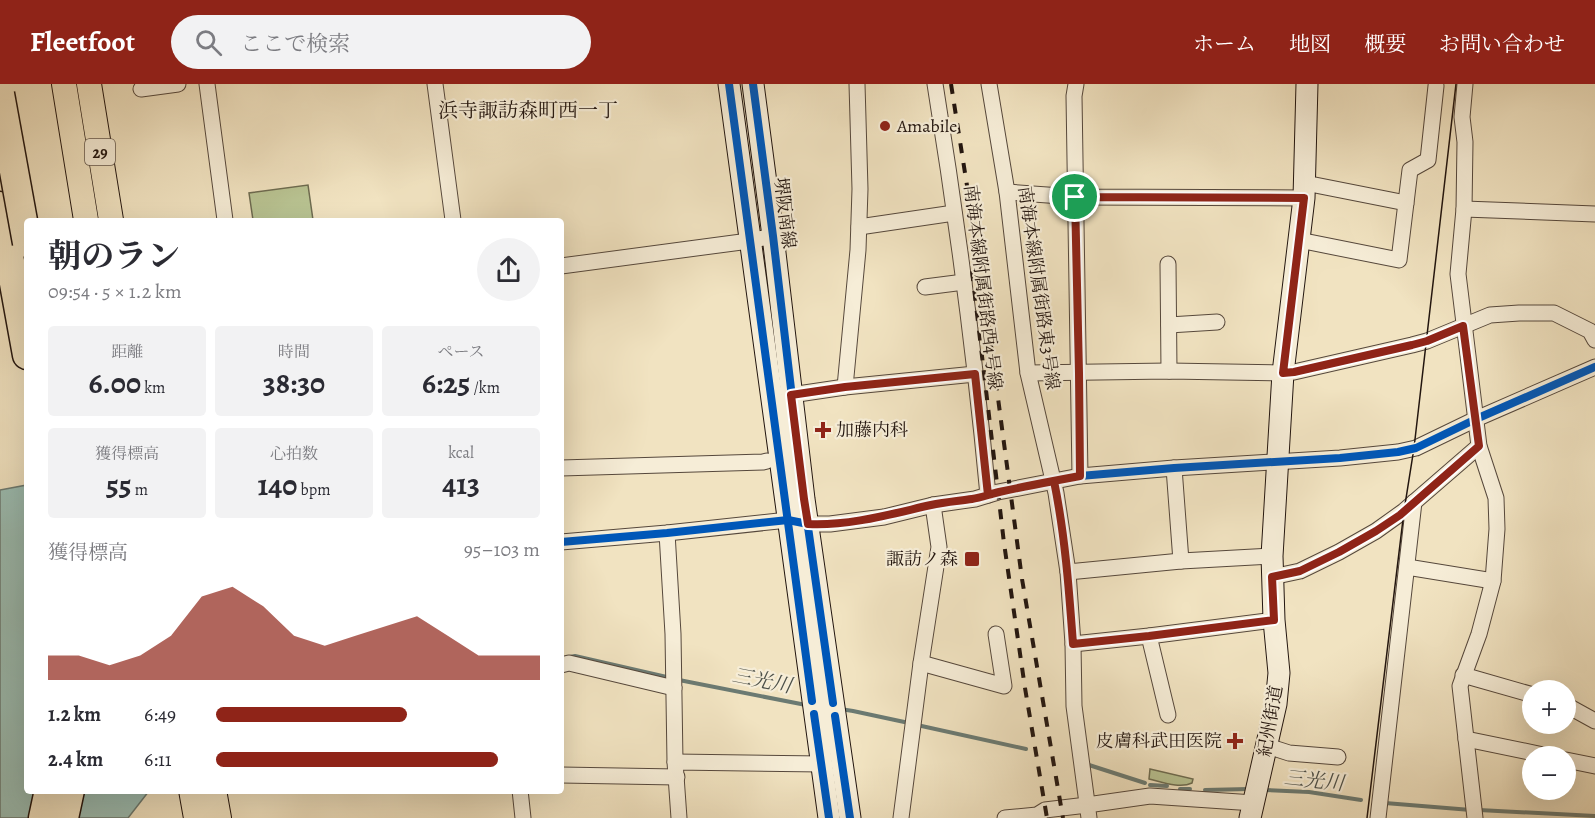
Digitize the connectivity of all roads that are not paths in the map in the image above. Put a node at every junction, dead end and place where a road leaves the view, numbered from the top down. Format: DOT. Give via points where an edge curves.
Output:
graph roads {
  1 [pos="10,84"];
  2 [pos="64,84"];
  3 [pos="89,84"];
  4 [pos="178,84"];
  5 [pos="207,84"];
  6 [pos="435,84"];
  7 [pos="729,84"];
  8 [pos="753,84"];
  9 [pos="857,84"];
  10 [pos="935,84"];
  11 [pos="989,84"];
  12 [pos="1076,84"];
  13 [pos="1307,84"];
  14 [pos="1465,84"];
  15 [pos="1436,86"];
  16 [pos="141,89"];
  17 [pos="0,94"];
  18 [pos="0,148"];
  19 [pos="1305,191"];
  20 [pos="1007,192"];
  21 [pos="1075,197"];
  22 [pos="1406,203"];
  23 [pos="0,206"];
  24 [pos="1464,209"];
  25 [pos="954,213"];
  26 [pos="1595,214"];
  27 [pos="86,218"];
  28 [pos="111,218"];
  29 [pos="225,218"];
  30 [pos="453,218"];
  31 [pos="24,226"];
  32 [pos="859,227"];
  33 [pos="773,236"];
  34 [pos="1299,240"];
  35 [pos="749,241"];
  36 [pos="1168,264"];
  37 [pos="564,266"];
  38 [pos="964,282"];
  39 [pos="925,287"];
  40 [pos="1217,322"];
  41 [pos="1169,325"];
  42 [pos="1463,326"];
  43 [pos="24,338"];
  44 [pos="1595,340"];
  45 [pos="1595,368"];
  46 [pos="1170,371"];
  47 [pos="1079,373"];
  48 [pos="1283,373"];
  49 [pos="975,374"];
  50 [pos="1028,374"];
  51 [pos="845,387"];
  52 [pos="791,395"];
  53 [pos="1476,419"];
  54 [pos="1479,446"];
  55 [pos="1278,460"];
  56 [pos="767,461"];
  57 [pos="564,468"];
  58 [pos="1174,468"];
  59 [pos="1080,476"];
  60 [pos="1054,481"];
  61 [pos="988,495"];
  62 [pos="1414,502"];
  63 [pos="933,505"];
  64 [pos="798,522"];
  65 [pos="667,533"];
  66 [pos="564,542"];
  67 [pos="1272,556"];
  68 [pos="1180,561"];
  69 [pos="1407,567"];
  70 [pos="1068,572"];
  71 [pos="1272,577"];
  72 [pos="1493,581"];
  73 [pos="1274,620"];
  74 [pos="996,634"];
  75 [pos="1149,636"];
  76 [pos="1073,644"];
  77 [pos="921,663"];
  78 [pos="564,664"];
  79 [pos="1463,675"];
  80 [pos="674,687"];
  81 [pos="1522,692"];
  82 [pos="824,709"];
  83 [pos="1576,711"];
  84 [pos="1168,715"];
  85 [pos="1595,721"];
  86 [pos="1466,739"];
  87 [pos="1267,746"];
  88 [pos="1522,751"];
  89 [pos="1338,757"];
  90 [pos="1576,762"];
  91 [pos="822,764"];
  92 [pos="1595,766"];
  93 [pos="676,770"];
  94 [pos="564,775"];
  95 [pos="48,794"];
  96 [pos="69,794"];
  97 [pos="192,794"];
  98 [pos="215,794"];
  99 [pos="520,794"];
  100 [pos="1254,801"];
  101 [pos="1379,809"];
  102 [pos="1088,812"];
  103 [pos="1474,813"];
  104 [pos="43,818"];
  105 [pos="64,818"];
  106 [pos="196,818"];
  107 [pos="219,818"];
  108 [pos="522,818"];
  109 [pos="679,818"];
  110 [pos="829,818"];
  111 [pos="850,818"];
  112 [pos="901,818"];
  113 [pos="1005,818"];
  1 -- 18 [label="street" via="21,143"];
  2 -- 27 [label="main road, 29"];
  3 -- 28 [label="main road, 29"];
  4 -- 16 [label="street"];
  5 -- 29 [label="street"];
  6 -- 30 [label="street"];
  7 -- 35 [label="main road, 堺阪南線"];
  8 -- 33 [label="main road, 堺阪南線"];
  9 -- 32 [label="street"];
  10 -- 25 [label="street, 南海本線附属街路西4号線"];
  11 -- 20 [label="street, 南海本線附属街路東3号線"];
  12 -- 21 [label="street"];
  13 -- 19 [label="main road, 紀州街道"];
  14 -- 24 [label="street"];
  15 -- 22 [label="street" via="1428,160 1410,170"];
  17 -- 31 [label="highway, bridge"];
  19 -- 21 [label="street"];
  19 -- 22 [label="street"];
  19 -- 34 [label="main road, 紀州街道"];
  20 -- 21 [label="street"];
  20 -- 50 [label="street, 南海本線附属街路東3号線"];
  21 -- 47 [label="street"];
  22 -- 34 [label="street" via="1399,260"];
  23 -- 43 [label="highway"];
  24 -- 26 [label="street"];
  24 -- 42 [label="street" via="1458,274"];
  25 -- 32 [label="street"];
  25 -- 38 [label="street, 南海本線附属街路西4号線"];
  32 -- 51 [label="street"];
  33 -- 35 [label="street"];
  33 -- 52 [label="main road, 堺阪南線"];
  34 -- 48 [label="main road, 紀州街道"];
  35 -- 37 [label="street"];
  35 -- 64 [label="main road, 堺阪南線"];
  36 -- 41 [label="street"];
  38 -- 39 [label="street"];
  38 -- 49 [label="street, 南海本線附属街路西4号線"];
  40 -- 41 [label="street"];
  41 -- 46 [label="street"];
  42 -- 44 [label="street" via="1490,315 1554,313 1590,331"];
  42 -- 48 [label="street" via="1412,345"];
  42 -- 53 [label="street"];
  45 -- 53 [label="street"];
  46 -- 47 [label="street"];
  46 -- 48 [label="street"];
  47 -- 50 [label="street"];
  47 -- 59 [label="street"];
  48 -- 55 [label="main road, 紀州街道"];
  49 -- 51 [label="street"];
  49 -- 61 [label="street, 南海本線附属街路西4号線"];
  50 -- 60 [label="street, 南海本線附属街路東3号線"];
  51 -- 52 [label="street"];
  52 -- 64 [label="main road, 堺阪南線" via="804,499"];
  53 -- 54 [label="street"];
  53 -- 55 [label="street" via="1403,451"];
  54 -- 62 [label="street"];
  54 -- 72 [label="street" via="1496,498"];
  55 -- 58 [label="street"];
  55 -- 67 [label="main road, 紀州街道"];
  56 -- 57 [label="street"];
  58 -- 59 [label="street"];
  58 -- 68 [label="street"];
  59 -- 60 [label="street"];
  60 -- 61 [label="street"];
  60 -- 70 [label="street, 南海本線附属街路東3号線"];
  61 -- 63 [label="street"];
  62 -- 69 [label="street"];
  62 -- 71 [label="street" via="1376,531 1339,552 1300,571"];
  63 -- 64 [label="street" via="830,524"];
  63 -- 77 [label="street" via="939,547"];
  64 -- 65 [label="street"];
  64 -- 82 [label="main road, 堺阪南線"];
  65 -- 66 [label="street"];
  65 -- 80 [label="street"];
  67 -- 68 [label="street"];
  67 -- 71 [label="main road, 紀州街道"];
  68 -- 70 [label="street"];
  69 -- 72 [label="street"];
  69 -- 101 [label="street"];
  70 -- 76 [label="street, 南海本線附属街路東3号線"];
  71 -- 73 [label="main road, 紀州街道"];
  72 -- 79 [label="street"];
  73 -- 75 [label="street"];
  73 -- 87 [label="main road, 紀州街道" via="1279,673"];
  74 -- 77 [label="street" via="1004,686"];
  75 -- 76 [label="street"];
  75 -- 84 [label="street"];
  76 -- 102 [label="street, 南海本線附属街路東3号線" via="1074,706"];
  77 -- 112 [label="street"];
  78 -- 80 [label="street"];
  79 -- 81 [label="street"];
  79 -- 86 [label="street" via="1460,686"];
  80 -- 93 [label="street"];
  82 -- 91 [label="main road, 堺阪南線"];
  82 -- 111 [label="main road, 堺阪南線"];
  83 -- 85 [label="street"];
  86 -- 88 [label="street"];
  86 -- 103 [label="street"];
  87 -- 89 [label="street" via="1289,753"];
  87 -- 100 [label="main road, 紀州街道"];
  90 -- 92 [label="street"];
  91 -- 93 [label="street"];
  91 -- 110 [label="main road, 堺阪南線"];
  93 -- 94 [label="street"];
  93 -- 109 [label="street"];
  95 -- 104 [label="highway"];
  96 -- 105 [label="highway"];
  97 -- 106 [label="main road"];
  98 -- 107 [label="main road"];
  99 -- 108 [label="street"];
  100 -- 102 [label="street" via="1150,796"];
  102 -- 113 [label="street" via="1045,810"];
}
